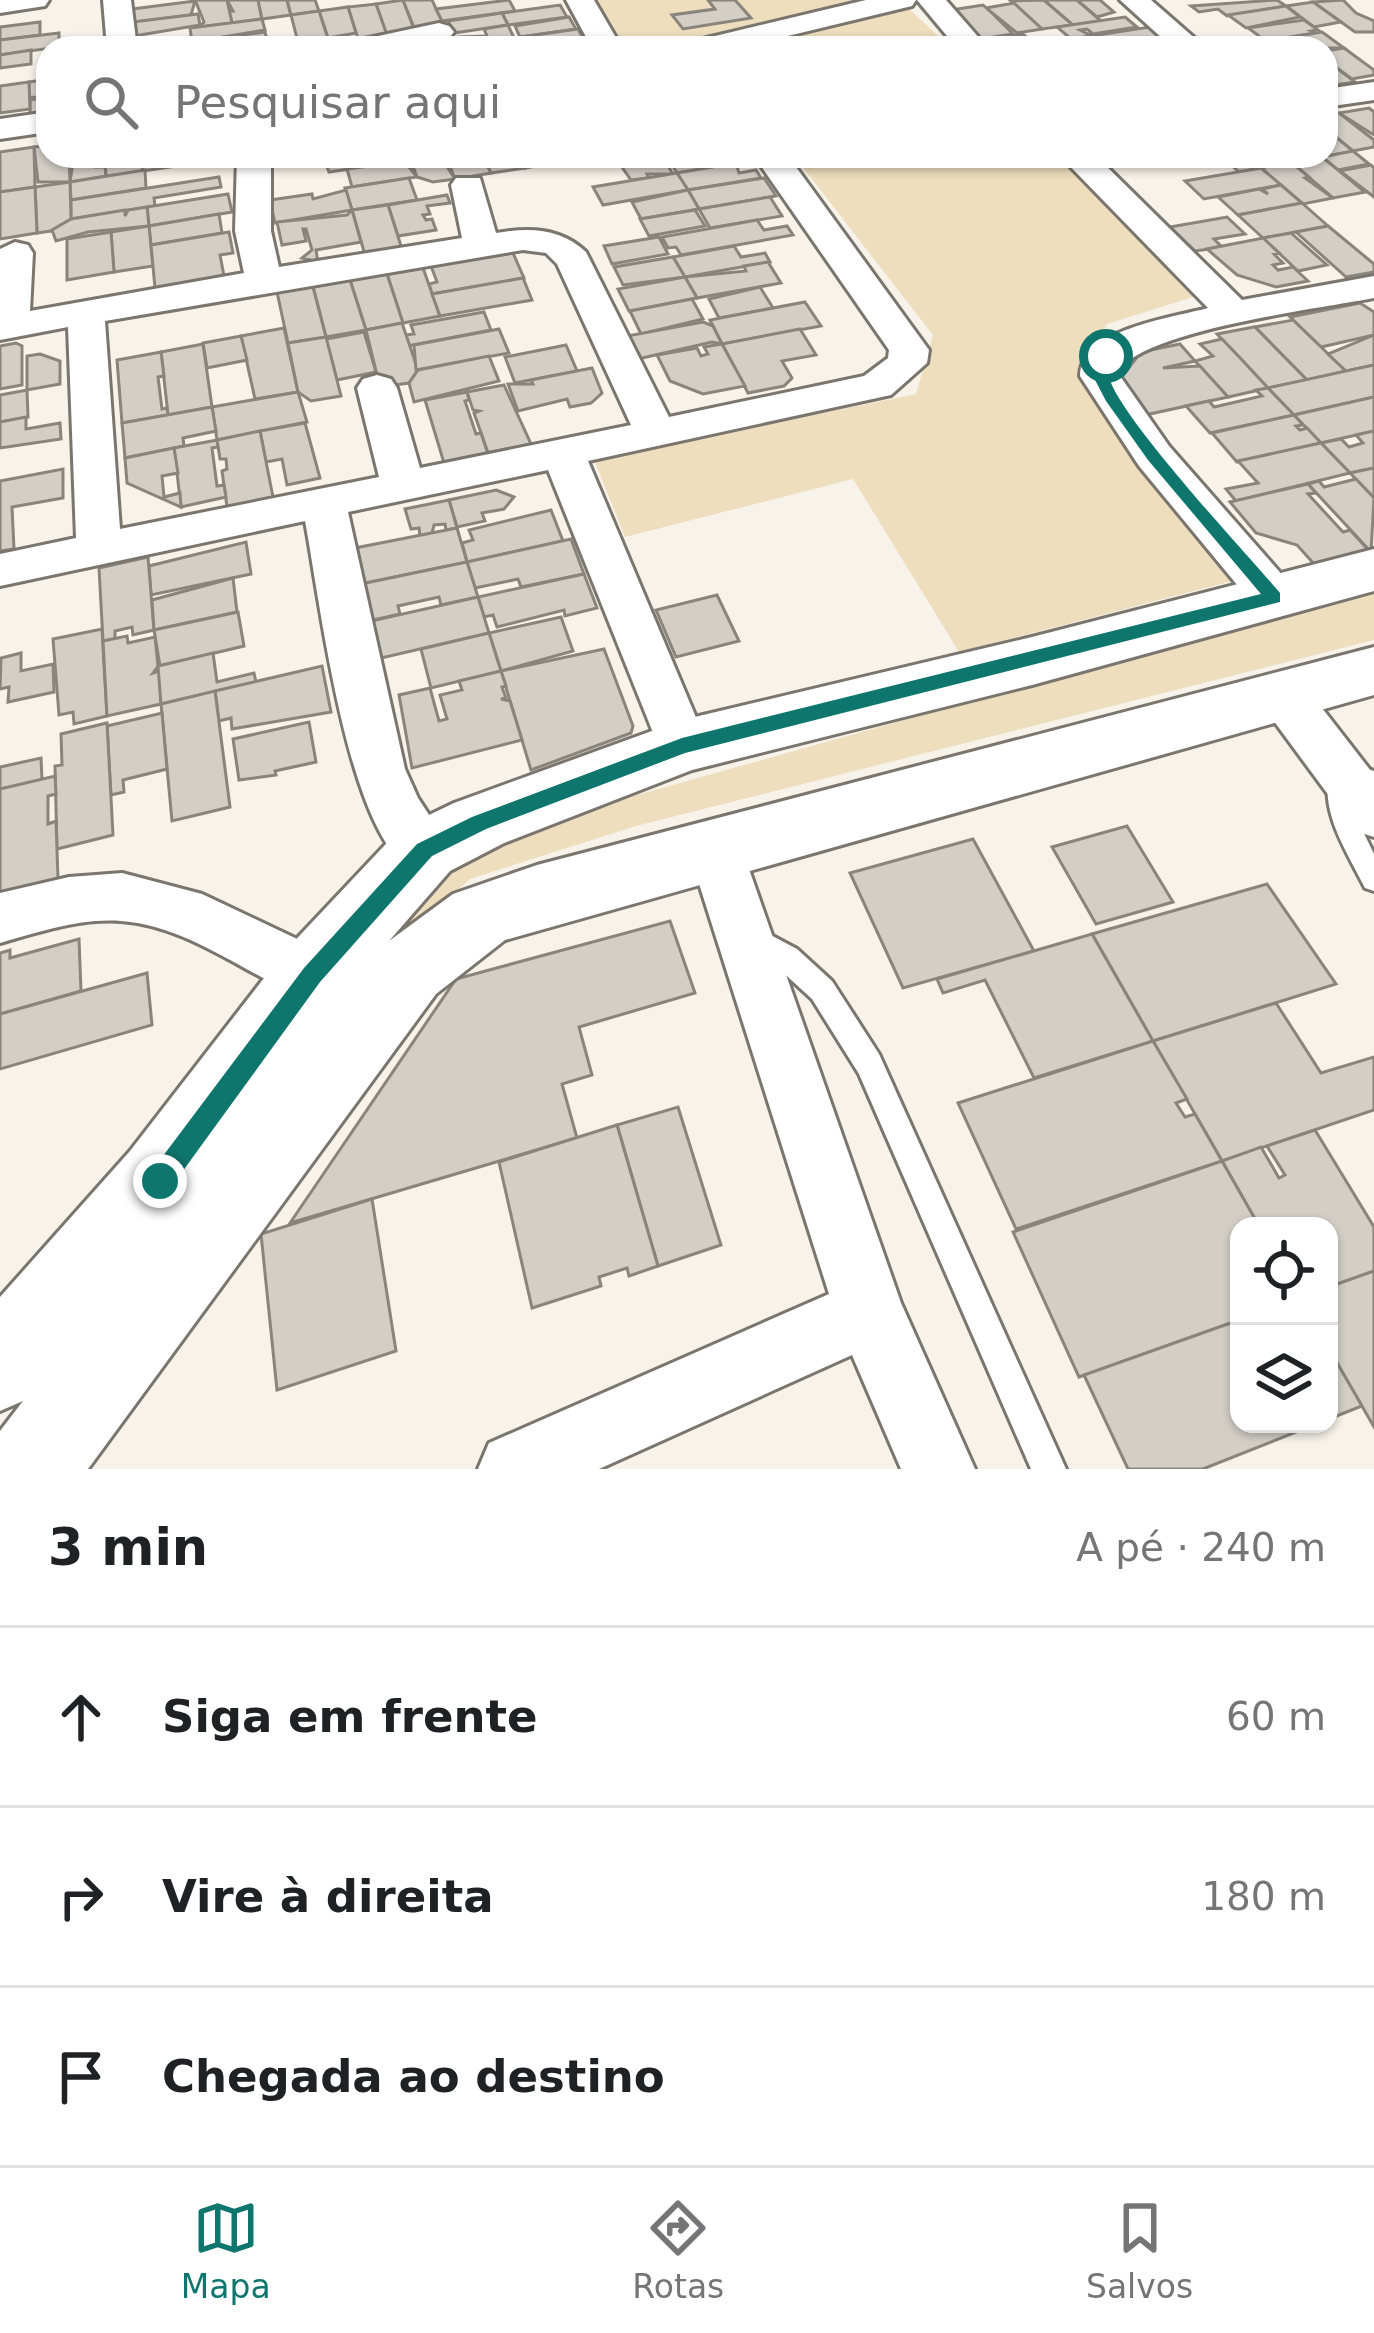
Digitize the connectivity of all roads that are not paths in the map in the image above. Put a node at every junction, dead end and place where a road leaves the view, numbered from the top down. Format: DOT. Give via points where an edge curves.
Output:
graph roads {
  1 [pos="35,0"];
  2 [pos="117,0"];
  3 [pos="580,0"];
  4 [pos="931,0"];
  5 [pos="1134,0"];
  6 [pos="884,2"];
  7 [pos="0,4"];
  8 [pos="439,32"];
  9 [pos="121,36"];
  10 [pos="420,36"];
  11 [pos="600,36"];
  12 [pos="748,36"];
  13 [pos="962,36"];
  14 [pos="1178,36"];
  15 [pos="1374,91"];
  16 [pos="1338,96"];
  17 [pos="36,124"];
  18 [pos="0,129"];
  19 [pos="254,168"];
  20 [pos="780,168"];
  21 [pos="1089,168"];
  22 [pos="468,185"];
  23 [pos="481,244"];
  24 [pos="15,253"];
  25 [pos="263,281"];
  26 [pos="1374,288"];
  27 [pos="1234,313"];
  28 [pos="86,314"];
  29 [pos="5,327"];
  30 [pos="377,388"];
  31 [pos="657,436"];
  32 [pos="563,453"];
  33 [pos="404,488"];
  34 [pos="324,505"];
  35 [pos="99,549"];
  36 [pos="0,569"];
  37 [pos="1374,570"];
  38 [pos="1274,597"];
  39 [pos="1374,671"];
  40 [pos="1283,695"];
  41 [pos="682,746"];
  42 [pos="1357,776"];
  43 [pos="1374,815"];
  44 [pos="425,850"];
  45 [pos="716,852"];
  46 [pos="1374,880"];
  47 [pos="0,918"];
  48 [pos="747,934"];
  49 [pos="312,975"];
  50 [pos="869,1312"];
  51 [pos="0,1365"];
  52 [pos="35,1467"];
  53 [pos="515,1469"];
  54 [pos="938,1469"];
  55 [pos="1049,1469"];
  1 -- 7 [label="street"];
  2 -- 9 [label="street"];
  3 -- 11 [label="street"];
  4 -- 13 [label="street"];
  5 -- 14 [label="street"];
  6 -- 12 [label="street"];
  8 -- 10 [label="street"];
  15 -- 16 [label="street"];
  17 -- 18 [label="street"];
  19 -- 25 [label="street"];
  20 -- 31 [label="street" via="907,341 907,363 877,386"];
  21 -- 27 [label="street"];
  22 -- 23 [label="street"];
  23 -- 25 [label="street"];
  23 -- 31 [label="street" via="533,239 565,249"];
  24 -- 29 [label="street"];
  25 -- 28 [label="street"];
  26 -- 27 [label="street"];
  27 -- 38 [label="street" via="1120,344 1100,376 1154,456"];
  28 -- 29 [label="street"];
  28 -- 35 [label="street"];
  30 -- 33 [label="street"];
  31 -- 32 [label="street"];
  32 -- 33 [label="street"];
  32 -- 41 [label="street"];
  33 -- 34 [label="street"];
  34 -- 35 [label="street"];
  34 -- 44 [label="street" via="379,769 395,810"];
  35 -- 36 [label="street"];
  37 -- 38 [label="street"];
  38 -- 41 [label="street"];
  39 -- 40 [label="street"];
  40 -- 42 [label="street"];
  40 -- 45 [label="street"];
  41 -- 44 [label="street"];
  42 -- 43 [label="street"];
  42 -- 46 [label="lane" via="1341,812"];
  44 -- 49 [label="street"];
  45 -- 48 [label="street"];
  45 -- 52 [label="street" via="479,917 409,970"];
  47 -- 49 [label="street" via="84,898 139,898"];
  48 -- 50 [label="street"];
  48 -- 55 [label="lane" via="823,990 869,1064"];
  49 -- 51 [label="street" via="160,1181"];
  50 -- 53 [label="street"];
  50 -- 54 [label="street"];
}
